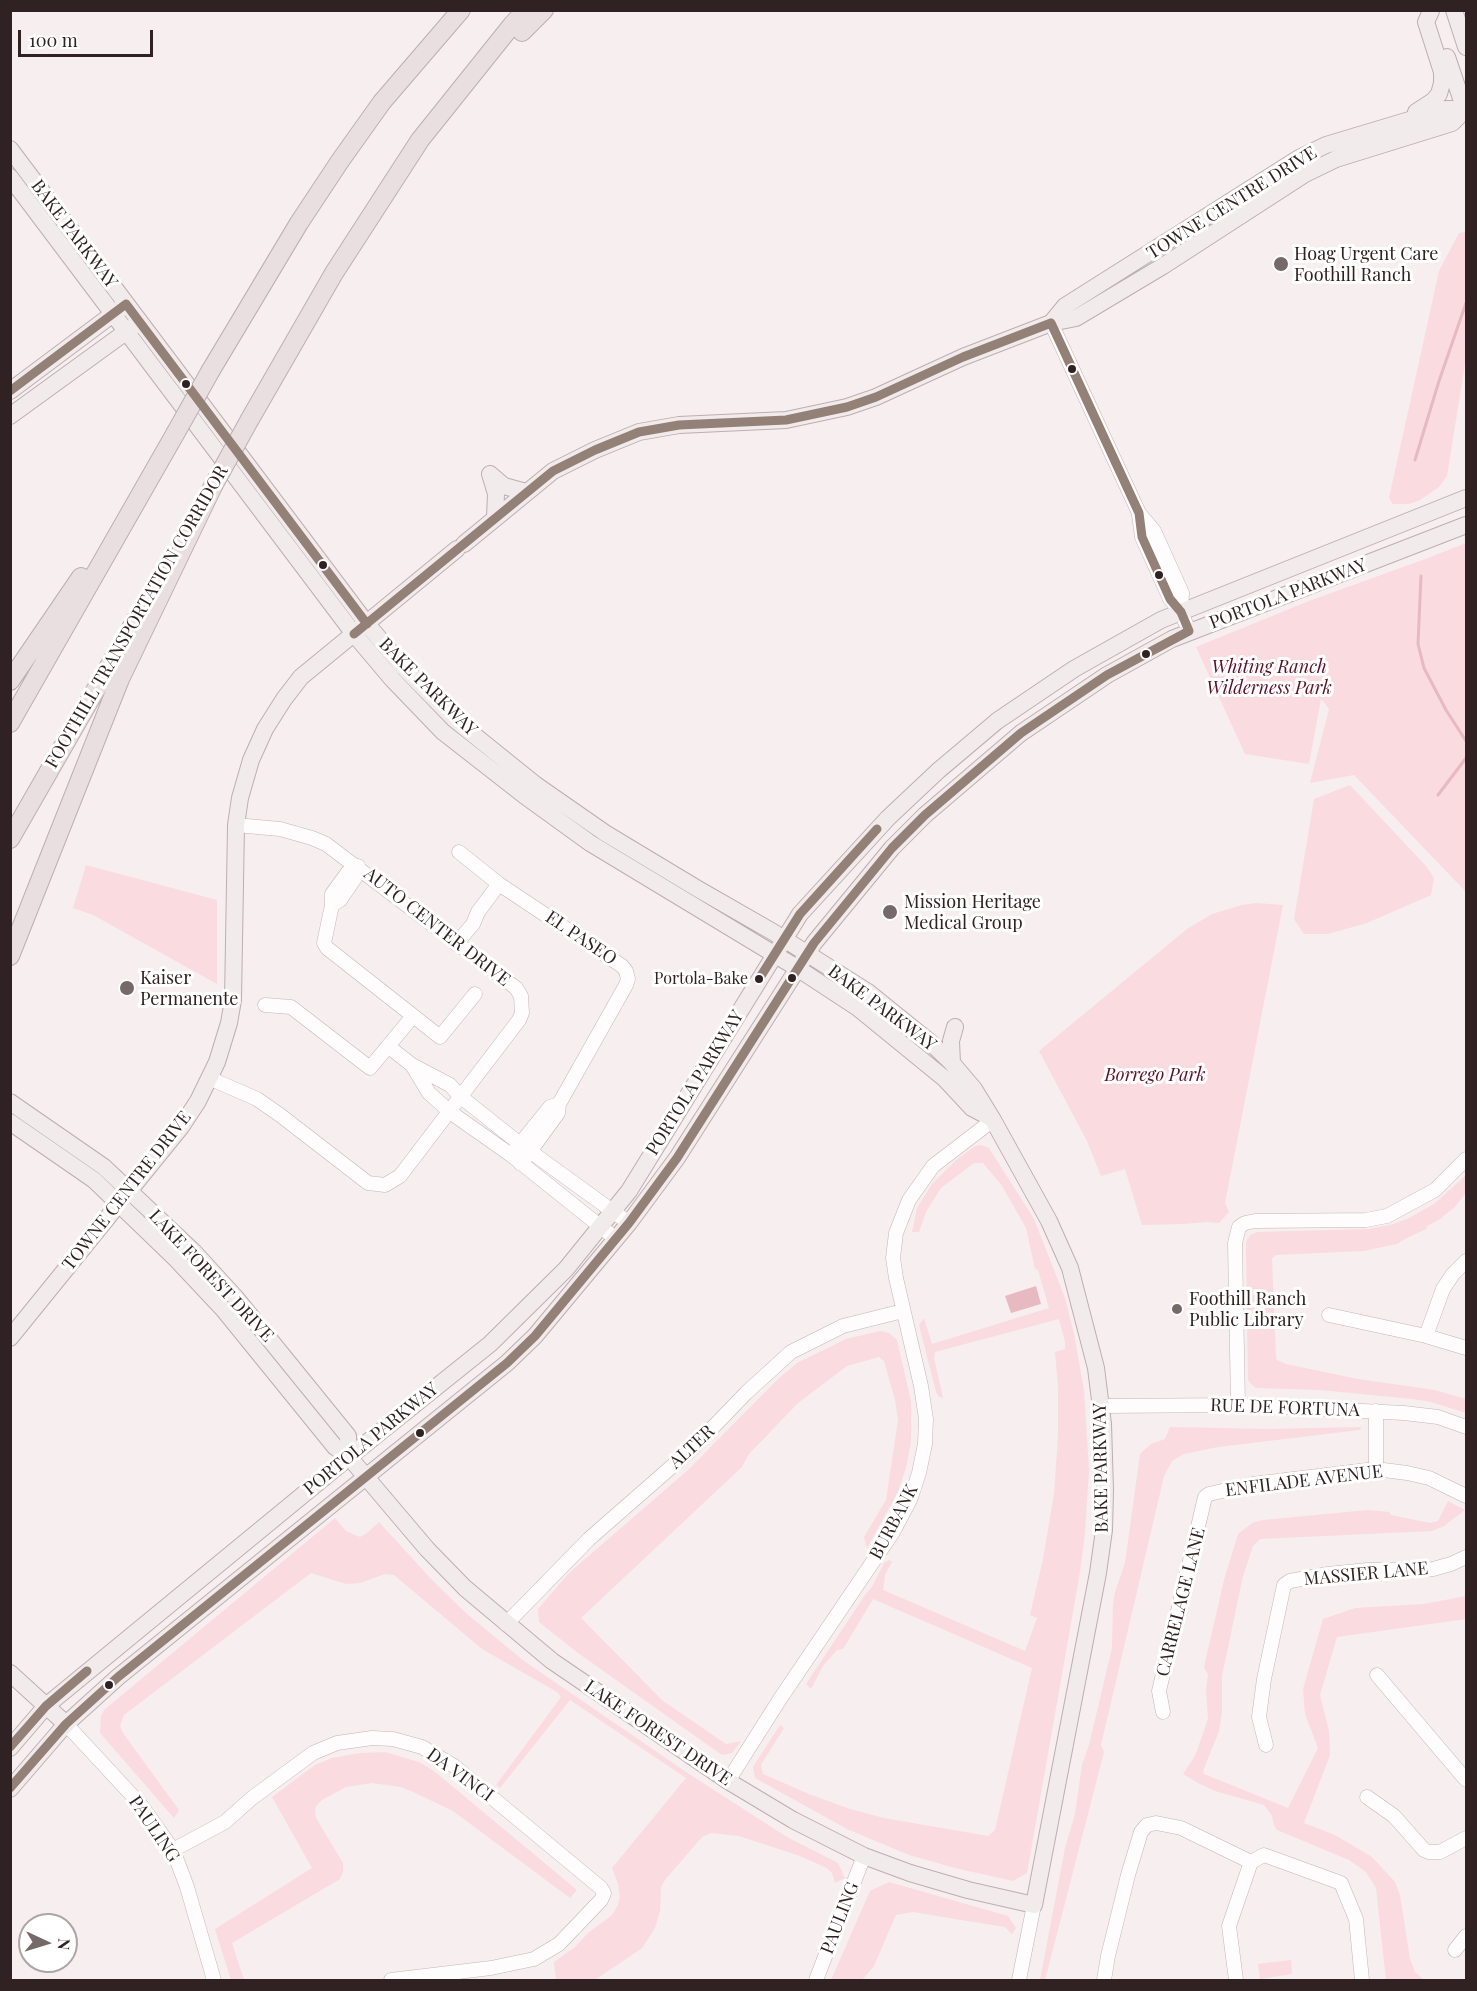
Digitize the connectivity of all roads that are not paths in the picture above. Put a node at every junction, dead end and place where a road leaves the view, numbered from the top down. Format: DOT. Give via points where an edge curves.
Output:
graph roads {
  1 [pos="453,10"];
  2 [pos="461,10"];
  3 [pos="526,10"];
  4 [pos="544,10"];
  5 [pos="1454,10"];
  6 [pos="1430,11"];
  7 [pos="1467,48"];
  8 [pos="382,102"];
  9 [pos="1466,111"];
  10 [pos="1399,124"];
  11 [pos="420,140"];
  12 [pos="10,149"];
  13 [pos="10,177"];
  14 [pos="120,309"];
  15 [pos="1051,323"];
  16 [pos="133,326"];
  17 [pos="34,373"];
  18 [pos="10,391"];
  19 [pos="10,404"];
  20 [pos="10,416"];
  21 [pos="213,486"];
  22 [pos="526,492"];
  23 [pos="1467,498"];
  24 [pos="495,517"];
  25 [pos="1467,525"];
  26 [pos="114,541"];
  27 [pos="1181,612"];
  28 [pos="361,629"];
  29 [pos="1189,631"];
  30 [pos="10,681"];
  31 [pos="10,723"];
  32 [pos="525,796"];
  33 [pos="236,825"];
  34 [pos="605,833"];
  35 [pos="10,839"];
  36 [pos="459,852"];
  37 [pos="356,869"];
  38 [pos="499,884"];
  39 [pos="784,939"];
  40 [pos="453,941"];
  41 [pos="807,953"];
  42 [pos="774,955"];
  43 [pos="10,956"];
  44 [pos="797,968"];
  45 [pos="475,994"];
  46 [pos="265,1005"];
  47 [pos="413,1016"];
  48 [pos="955,1027"];
  49 [pos="931,1043"];
  50 [pos="389,1047"];
  51 [pos="952,1063"];
  52 [pos="419,1068"];
  53 [pos="209,1078"];
  54 [pos="461,1097"];
  55 [pos="10,1102"];
  56 [pos="972,1107"];
  57 [pos="450,1112"];
  58 [pos="993,1120"];
  59 [pos="10,1122"];
  60 [pos="525,1148"];
  61 [pos="516,1159"];
  62 [pos="1467,1159"];
  63 [pos="130,1190"];
  64 [pos="119,1204"];
  65 [pos="612,1211"];
  66 [pos="629,1223"];
  67 [pos="600,1226"];
  68 [pos="616,1239"];
  69 [pos="1467,1262"];
  70 [pos="903,1311"];
  71 [pos="1329,1315"];
  72 [pos="1426,1335"];
  73 [pos="10,1338"];
  74 [pos="1467,1348"];
  75 [pos="1238,1405"];
  76 [pos="1102,1406"];
  77 [pos="1376,1411"];
  78 [pos="1467,1427"];
  79 [pos="349,1457"];
  80 [pos="1376,1469"];
  81 [pos="366,1476"];
  82 [pos="1209,1494"];
  83 [pos="1467,1496"];
  84 [pos="1467,1557"];
  85 [pos="506,1624"];
  86 [pos="10,1673"];
  87 [pos="1377,1675"];
  88 [pos="46,1706"];
  89 [pos="1163,1712"];
  90 [pos="66,1724"];
  91 [pos="1266,1745"];
  92 [pos="10,1748"];
  93 [pos="1467,1780"];
  94 [pos="728,1781"];
  95 [pos="10,1789"];
  96 [pos="1367,1797"];
  97 [pos="1467,1838"];
  98 [pos="173,1850"];
  99 [pos="864,1856"];
  100 [pos="1251,1862"];
  101 [pos="1034,1905"];
  102 [pos="1467,1936"];
  103 [pos="1455,1950"];
  104 [pos="214,1980"];
  105 [pos="391,1980"];
  106 [pos="816,1980"];
  107 [pos="1019,1980"];
  108 [pos="1104,1980"];
  109 [pos="1236,1980"];
  110 [pos="1362,1980"];
  1 -- 8 [label="highway"];
  2 -- 8 [label="highway"];
  3 -- 11 [label="highway, FOOTHILL TRANSPORTATION CORRIDOR"];
  4 -- 11 [label="highway"];
  5 -- 7 [label="main road"];
  6 -- 9 [label="main road"];
  6 -- 10 [label="main road" via="1426,22 1442,72 1439,94"];
  8 -- 26 [label="highway, bridge" via="299,223"];
  9 -- 10 [label="main road, TOWNE CENTRE DRIVE" via="1446,109"];
  9 -- 15 [label="main road, TOWNE CENTRE DRIVE" via="1452,123 1336,159 1305,174 1076,318"];
  10 -- 15 [label="main road, TOWNE CENTRE DRIVE" via="1326,145 1299,158 1065,306"];
  11 -- 21 [label="highway, FOOTHILL TRANSPORTATION CORRIDOR, bridge" via="334,273"];
  12 -- 14 [label="main road, BAKE PARKWAY"];
  13 -- 14 [label="main road, BAKE PARKWAY"];
  14 -- 16 [label="main road, BAKE PARKWAY"];
  14 -- 17 [label="main road"];
  15 -- 22 [label="main road, TOWNE CENTRE DRIVE" via="847,407 786,420 679,425 639,432 553,471"];
  15 -- 27 [label="street" via="1139,513 1142,537 1170,598"];
  16 -- 20 [label="main road"];
  16 -- 28 [label="main road, BAKE PARKWAY" via="160,374"];
  17 -- 18 [label="main road"];
  17 -- 19 [label="main road"];
  21 -- 35 [label="highway, FOOTHILL TRANSPORTATION CORRIDOR"];
  21 -- 43 [label="highway" via="120,679"];
  22 -- 24 [label="main road, TOWNE CENTRE DRIVE"];
  22 -- 24 [label="main road" via="504,486 490,474 496,494"];
  23 -- 27 [label="main road, PORTOLA PARKWAY"];
  24 -- 28 [label="main road, TOWNE CENTRE DRIVE"];
  25 -- 29 [label="main road, PORTOLA PARKWAY"];
  26 -- 30 [label="highway" via="89,566"];
  26 -- 31 [label="highway"];
  27 -- 29 [label="street"];
  27 -- 39 [label="main road, PORTOLA PARKWAY" via="1074,669 997,721 888,818 800,914"];
  28 -- 32 [label="main road, BAKE PARKWAY" via="392,679 443,732"];
  28 -- 33 [label="main road, TOWNE CENTRE DRIVE" via="301,677 268,723 251,760"];
  28 -- 34 [label="main road, BAKE PARKWAY" via="454,720"];
  29 -- 41 [label="main road, PORTOLA PARKWAY" via="1107,675 1021,733 892,848"];
  32 -- 34 [label="main road" via="555,808 587,829"];
  32 -- 42 [label="main road, BAKE PARKWAY" via="590,843"];
  33 -- 37 [label="street, AUTO CENTER DRIVE" via="312,838 326,844"];
  33 -- 53 [label="main road, TOWNE CENTRE DRIVE" via="233,1000 224,1042"];
  34 -- 39 [label="main road, BAKE PARKWAY"];
  36 -- 38 [label="street, EL PASEO"];
  37 -- 40 [label="street, AUTO CENTER DRIVE"];
  37 -- 47 [label="street" via="355,878 332,905 324,943"];
  38 -- 40 [label="street"];
  38 -- 60 [label="street, EL PASEO" via="622,966 628,979 559,1104 558,1113"];
  39 -- 41 [label="main road, BAKE PARKWAY"];
  39 -- 42 [label="main road, PORTOLA PARKWAY"];
  40 -- 54 [label="street, AUTO CENTER DRIVE" via="516,988 523,1004 519,1020"];
  41 -- 44 [label="main road, PORTOLA PARKWAY"];
  41 -- 49 [label="main road, BAKE PARKWAY" via="868,992"];
  42 -- 44 [label="main road, BAKE PARKWAY"];
  42 -- 65 [label="main road, PORTOLA PARKWAY" via="629,1191"];
  44 -- 56 [label="main road, BAKE PARKWAY" via="858,1008 945,1079"];
  44 -- 66 [label="main road, PORTOLA PARKWAY" via="677,1158"];
  45 -- 47 [label="street" via="440,1037"];
  46 -- 50 [label="street" via="291,1007 370,1068"];
  47 -- 50 [label="street"];
  48 -- 51 [label="main road"];
  49 -- 51 [label="main road, BAKE PARKWAY"];
  49 -- 56 [label="main road" via="961,1083"];
  50 -- 52 [label="street"];
  51 -- 58 [label="main road, BAKE PARKWAY"];
  52 -- 54 [label="street" via="450,1085"];
  52 -- 57 [label="street" via="429,1094"];
  53 -- 57 [label="street, AUTO CENTER DRIVE" via="257,1099 368,1183 377,1185 400,1176"];
  53 -- 63 [label="main road, TOWNE CENTRE DRIVE" via="181,1126"];
  54 -- 57 [label="street, AUTO CENTER DRIVE"];
  54 -- 60 [label="street"];
  55 -- 63 [label="main road, LAKE FOREST DRIVE" via="77,1147"];
  56 -- 58 [label="main road, BAKE PARKWAY"];
  57 -- 61 [label="street"];
  58 -- 70 [label="street, BURBANK" via="933,1166 904,1210 893,1258"];
  58 -- 76 [label="main road, BAKE PARKWAY" via="1049,1221 1070,1268 1094,1358"];
  59 -- 64 [label="main road, LAKE FOREST DRIVE" via="94,1180"];
  60 -- 61 [label="street, EL PASEO"];
  60 -- 65 [label="street"];
  61 -- 67 [label="street"];
  62 -- 75 [label="street" via="1435,1190 1387,1216 1366,1220 1255,1221 1239,1227 1235,1243"];
  63 -- 64 [label="main road, TOWNE CENTRE DRIVE"];
  63 -- 79 [label="main road, LAKE FOREST DRIVE" via="194,1252 257,1323 348,1436"];
  64 -- 73 [label="main road, TOWNE CENTRE DRIVE"];
  64 -- 79 [label="main road, LAKE FOREST DRIVE" via="224,1309 335,1447"];
  65 -- 66 [label="street"];
  65 -- 67 [label="main road, PORTOLA PARKWAY"];
  66 -- 68 [label="main road, PORTOLA PARKWAY"];
  67 -- 68 [label="street"];
  67 -- 79 [label="main road, PORTOLA PARKWAY" via="566,1269 490,1344"];
  68 -- 81 [label="main road, PORTOLA PARKWAY" via="535,1336 507,1363"];
  69 -- 72 [label="street" via="1443,1289"];
  70 -- 85 [label="street, ALTER" via="843,1326 791,1352 693,1448 590,1539"];
  70 -- 94 [label="street, BURBANK" via="926,1419 920,1473 910,1500 893,1532"];
  71 -- 72 [label="street"];
  72 -- 74 [label="street"];
  75 -- 76 [label="street, RUE DE FORTUNA"];
  75 -- 77 [label="street, RUE DE FORTUNA"];
  76 -- 101 [label="main road, BAKE PARKWAY" via="1104,1530"];
  77 -- 78 [label="street, RUE DE FORTUNA" via="1438,1417"];
  77 -- 80 [label="street"];
  79 -- 81 [label="main road, LAKE FOREST DRIVE"];
  79 -- 88 [label="main road, PORTOLA PARKWAY"];
  80 -- 82 [label="street, ENFILADE AVENUE" via="1253,1484"];
  80 -- 83 [label="street, ENFILADE AVENUE" via="1429,1478"];
  81 -- 85 [label="main road, LAKE FOREST DRIVE" via="427,1549"];
  81 -- 90 [label="main road, PORTOLA PARKWAY" via="118,1677"];
  82 -- 89 [label="street, CARRELAGE LANE" via="1205,1497 1159,1691"];
  84 -- 91 [label="street, MASSIER LANE" via="1433,1569 1328,1574 1284,1585 1259,1717"];
  85 -- 94 [label="main road, LAKE FOREST DRIVE" via="552,1661"];
  86 -- 88 [label="main road"];
  87 -- 93 [label="street"];
  88 -- 90 [label="main road, PAULING"];
  88 -- 92 [label="main road, PORTOLA PARKWAY"];
  90 -- 95 [label="main road, PORTOLA PARKWAY"];
  90 -- 98 [label="street, PAULING" via="141,1805"];
  94 -- 99 [label="main road, LAKE FOREST DRIVE"];
  96 -- 97 [label="street" via="1394,1816 1424,1850 1440,1852"];
  98 -- 104 [label="street, PAULING"];
  98 -- 105 [label="street, DA VINCI" via="225,1822 313,1753 337,1743 393,1739 422,1747 454,1767 604,1893 559,1944 534,1959"];
  99 -- 101 [label="main road, LAKE FOREST DRIVE" via="968,1890"];
  99 -- 106 [label="street, PAULING"];
  100 -- 108 [label="street" via="1181,1828 1156,1823 1144,1827 1128,1875"];
  100 -- 109 [label="street" via="1229,1926"];
  100 -- 110 [label="street" via="1264,1856 1341,1883 1356,1919"];
  101 -- 107 [label="street"];
  102 -- 103 [label="street"];
}
